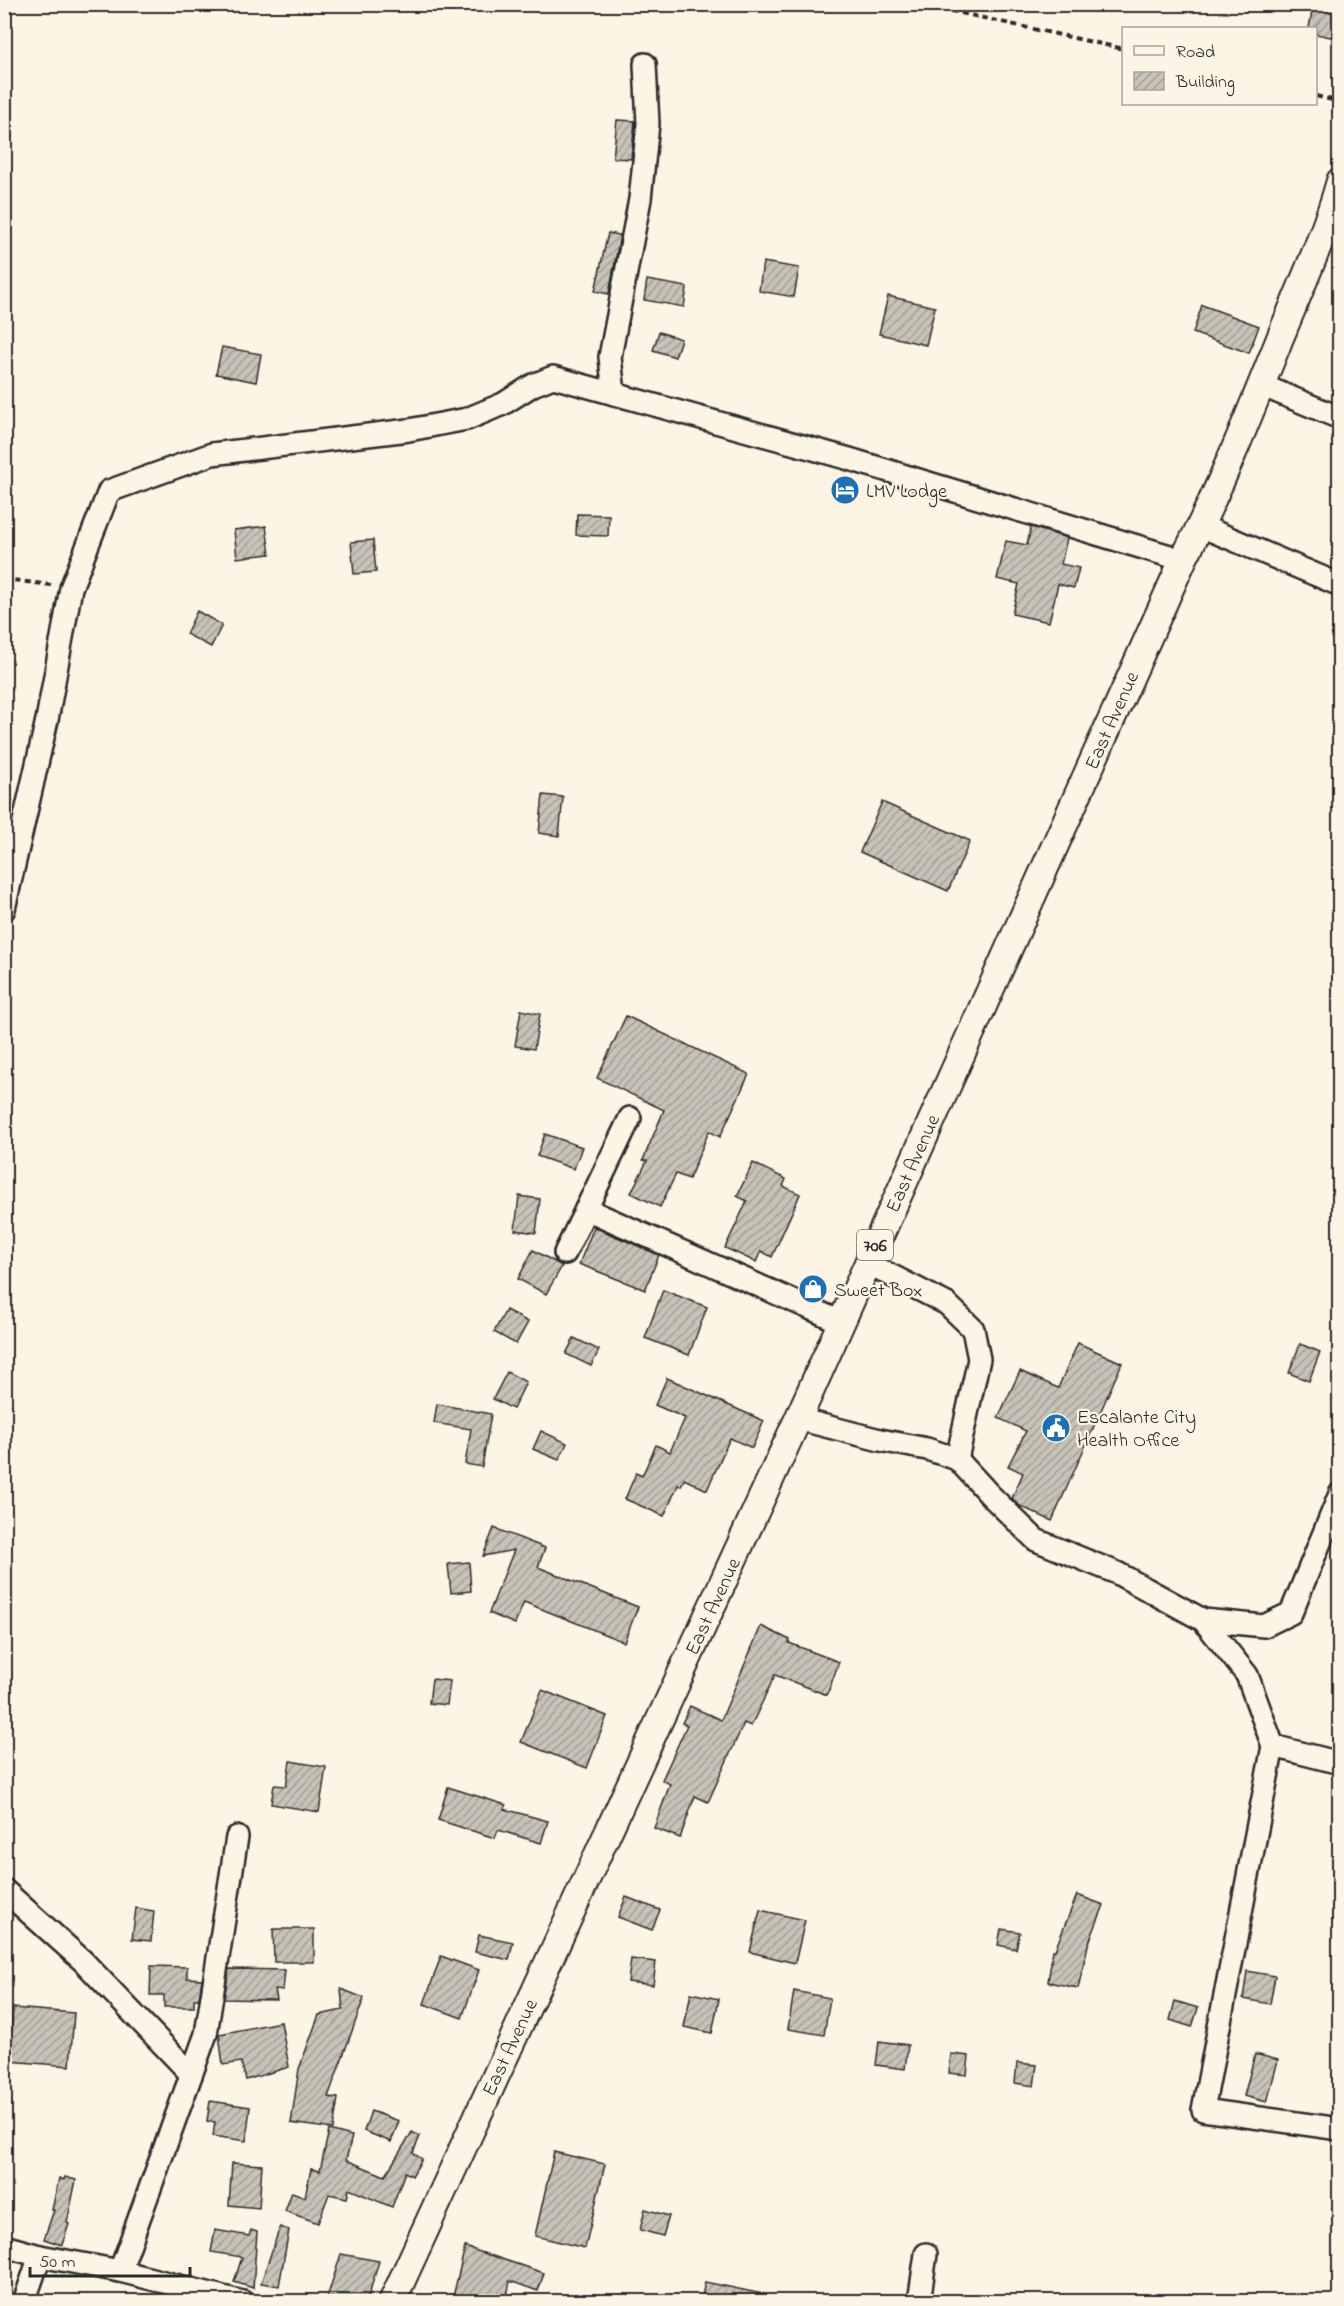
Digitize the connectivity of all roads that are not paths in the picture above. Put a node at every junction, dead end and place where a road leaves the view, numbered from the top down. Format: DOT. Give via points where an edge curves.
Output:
graph roads {
  1 [pos="645,64"];
  2 [pos="1340,181"];
  3 [pos="1261,385"];
  4 [pos="614,394"];
  5 [pos="1340,418"];
  6 [pos="1201,526"];
  7 [pos="1183,560"];
  8 [pos="1340,585"];
  9 [pos="4,909"];
  10 [pos="630,1118"];
  11 [pos="586,1209"];
  12 [pos="565,1253"];
  13 [pos="867,1263"];
  14 [pos="841,1322"];
  15 [pos="798,1419"];
  16 [pos="957,1459"];
  17 [pos="1340,1494"];
  18 [pos="1203,1620"];
  19 [pos="1273,1746"];
  20 [pos="1340,1763"];
  21 [pos="237,1837"];
  22 [pos="4,1890"];
  23 [pos="191,2074"];
  24 [pos="1340,2129"];
  25 [pos="4,2246"];
  26 [pos="926,2254"];
  27 [pos="40,2256"];
  28 [pos="120,2271"];
  29 [pos="24,2301"];
  30 [pos="243,2301"];
  31 [pos="392,2301"];
  32 [pos="919,2301"];
  1 -- 4 [label="street" via="648,124 640,200 610,357"];
  2 -- 3 [label="main road, East Avenue / 706"];
  3 -- 5 [label="street"];
  3 -- 6 [label="main road, East Avenue / 706"];
  4 -- 7 [label="street" via="846,458"];
  4 -- 9 [label="street" via="553,377 467,419 409,430 212,454 109,491 71,588 47,720"];
  6 -- 7 [label="main road, East Avenue / 706"];
  6 -- 8 [label="street"];
  7 -- 13 [label="main road, East Avenue / 706"];
  10 -- 11 [label="street"];
  11 -- 12 [label="street"];
  11 -- 14 [label="street"];
  13 -- 14 [label="main road, East Avenue / 706"];
  13 -- 16 [label="street" via="947,1304 974,1329 979,1359"];
  14 -- 15 [label="main road, East Avenue / 706"];
  15 -- 16 [label="street"];
  15 -- 31 [label="main road, East Avenue / 706"];
  16 -- 18 [label="street" via="1036,1540 1118,1573"];
  17 -- 18 [label="street" via="1291,1613 1264,1626"];
  18 -- 19 [label="street" via="1247,1675"];
  19 -- 20 [label="street"];
  19 -- 24 [label="street" via="1203,2110"];
  21 -- 23 [label="street" via="206,2034"];
  22 -- 23 [label="street" via="83,1961"];
  23 -- 28 [label="street"];
  25 -- 27 [label="street"];
  26 -- 32 [label="street"];
  27 -- 28 [label="street"];
  27 -- 29 [label="street"];
  28 -- 30 [label="street"];
}
